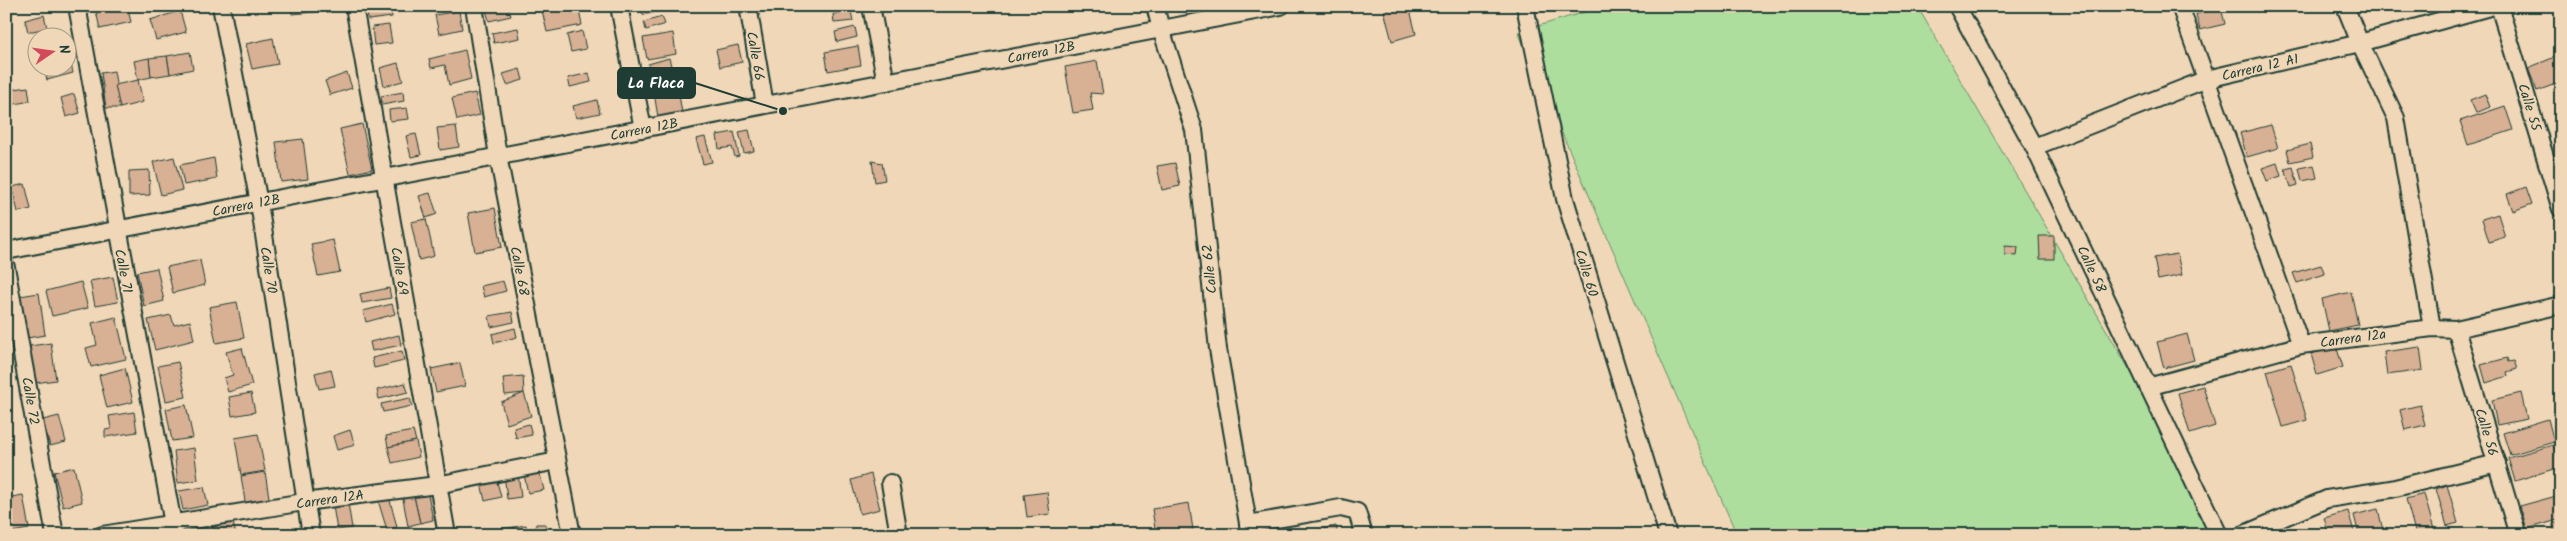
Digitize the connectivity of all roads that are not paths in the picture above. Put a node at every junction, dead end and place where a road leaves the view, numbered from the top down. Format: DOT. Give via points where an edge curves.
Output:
graph roads {
  1 [pos="77,6"];
  2 [pos="221,6"];
  3 [pos="354,6"];
  4 [pos="474,6"];
  5 [pos="619,6"];
  6 [pos="748,6"];
  7 [pos="871,6"];
  8 [pos="1155,6"];
  9 [pos="1281,6"];
  10 [pos="1525,6"];
  11 [pos="1957,6"];
  12 [pos="2180,6"];
  13 [pos="2345,6"];
  14 [pos="2493,6"];
  15 [pos="2499,6"];
  16 [pos="1160,29"];
  17 [pos="2360,43"];
  18 [pos="2207,80"];
  19 [pos="886,82"];
  20 [pos="765,105"];
  21 [pos="643,129"];
  22 [pos="2034,147"];
  23 [pos="498,156"];
  24 [pos="384,178"];
  25 [pos="259,203"];
  26 [pos="2561,209"];
  27 [pos="117,230"];
  28 [pos="6,251"];
  29 [pos="6,267"];
  30 [pos="2561,305"];
  31 [pos="2432,328"];
  32 [pos="2456,329"];
  33 [pos="2301,345"];
  34 [pos="2148,387"];
  35 [pos="557,461"];
  36 [pos="2497,463"];
  37 [pos="890,483"];
  38 [pos="437,485"];
  39 [pos="304,502"];
  40 [pos="174,528"];
  41 [pos="1249,529"];
  42 [pos="1666,534"];
  43 [pos="55,535"];
  44 [pos="102,535"];
  45 [pos="311,535"];
  46 [pos="447,535"];
  47 [pos="572,535"];
  48 [pos="899,535"];
  49 [pos="1364,535"];
  50 [pos="2219,535"];
  51 [pos="2242,535"];
  52 [pos="2518,535"];
  1 -- 27 [label="street, Calle 71"];
  2 -- 25 [label="street, Calle 70"];
  3 -- 24 [label="street, Calle 69"];
  4 -- 23 [label="street, Calle 68"];
  5 -- 21 [label="street"];
  6 -- 20 [label="street, Calle 66"];
  7 -- 19 [label="street"];
  8 -- 16 [label="street, Calle 62"];
  9 -- 16 [label="street, Carrera 12B"];
  10 -- 42 [label="street, Calle 60" via="1564,199"];
  11 -- 22 [label="street, Calle 58"];
  12 -- 18 [label="street"];
  13 -- 17 [label="street"];
  14 -- 17 [label="street, Carrera 12 A1"];
  15 -- 26 [label="street, Calle 55"];
  16 -- 19 [label="street, Carrera 12B"];
  16 -- 41 [label="street, Calle 62" via="1194,130 1218,349"];
  17 -- 18 [label="street, Carrera 12 A1"];
  17 -- 31 [label="street" via="2396,118"];
  18 -- 22 [label="street, Carrera 12 A1"];
  18 -- 33 [label="street"];
  19 -- 20 [label="street, Carrera 12B"];
  20 -- 21 [label="street, Carrera 12B"];
  21 -- 23 [label="street, Carrera 12B"];
  22 -- 34 [label="street, Calle 58"];
  23 -- 24 [label="street, Carrera 12B"];
  23 -- 35 [label="street, Calle 68"];
  24 -- 25 [label="street, Carrera 12B"];
  24 -- 38 [label="street, Calle 69"];
  25 -- 27 [label="street, Carrera 12B"];
  25 -- 39 [label="street, Calle 70"];
  27 -- 28 [label="street, Carrera 12B"];
  27 -- 40 [label="street, Calle 71"];
  29 -- 43 [label="street, Calle 72"];
  30 -- 32 [label="street, Carrera 12a"];
  31 -- 32 [label="street, Carrera 12a"];
  31 -- 33 [label="street, Carrera 12a"];
  32 -- 36 [label="street, Calle 56"];
  33 -- 34 [label="street, Carrera 12a"];
  34 -- 50 [label="street, Calle 58"];
  35 -- 38 [label="street, Carrera 12A"];
  35 -- 47 [label="street, Calle 68"];
  36 -- 51 [label="street" via="2391,489 2327,499"];
  36 -- 52 [label="street, Calle 56"];
  37 -- 48 [label="street"];
  38 -- 39 [label="street, Carrera 12A"];
  38 -- 46 [label="street, Calle 69"];
  39 -- 40 [label="street, Carrera 12A"];
  39 -- 45 [label="street, Calle 70"];
  40 -- 44 [label="street, Carrera 12A"];
  41 -- 49 [label="street" via="1341,508 1356,512"];
}
